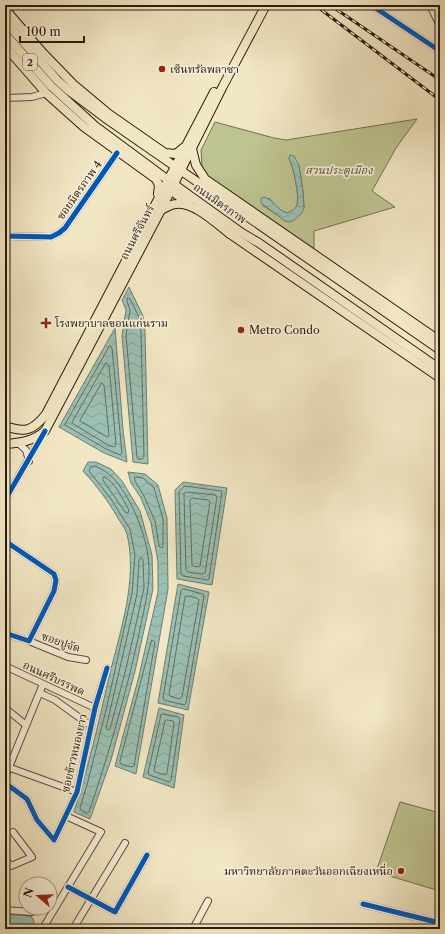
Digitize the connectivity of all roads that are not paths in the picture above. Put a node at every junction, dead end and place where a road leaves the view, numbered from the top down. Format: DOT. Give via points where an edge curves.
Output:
graph roads {
  1 [pos="262,5"];
  2 [pos="266,5"];
  3 [pos="371,5"];
  4 [pos="430,5"];
  5 [pos="5,9"];
  6 [pos="5,21"];
  7 [pos="440,26"];
  8 [pos="5,34"];
  9 [pos="5,46"];
  10 [pos="440,51"];
  11 [pos="61,84"];
  12 [pos="46,93"];
  13 [pos="5,98"];
  14 [pos="97,112"];
  15 [pos="124,124"];
  16 [pos="84,127"];
  17 [pos="112,140"];
  18 [pos="189,146"];
  19 [pos="165,152"];
  20 [pos="117,153"];
  21 [pos="180,166"];
  22 [pos="156,179"];
  23 [pos="205,179"];
  24 [pos="169,185"];
  25 [pos="154,204"];
  26 [pos="192,207"];
  27 [pos="161,210"];
  28 [pos="251,211"];
  29 [pos="266,230"];
  30 [pos="230,234"];
  31 [pos="5,236"];
  32 [pos="259,243"];
  33 [pos="329,292"];
  34 [pos="333,305"];
  35 [pos="387,313"];
  36 [pos="400,313"];
  37 [pos="372,331"];
  38 [pos="386,331"];
  39 [pos="439,342"];
  40 [pos="440,350"];
  41 [pos="440,368"];
  42 [pos="440,378"];
  43 [pos="5,426"];
  44 [pos="45,431"];
  45 [pos="18,443"];
  46 [pos="5,444"];
  47 [pos="28,461"];
  48 [pos="5,500"];
  49 [pos="5,541"];
  50 [pos="6,636"];
  51 [pos="29,641"];
  52 [pos="86,660"];
  53 [pos="5,666"];
  54 [pos="107,668"];
  55 [pos="43,684"];
  56 [pos="40,693"];
  57 [pos="5,708"];
  58 [pos="95,708"];
  59 [pos="26,725"];
  60 [pos="91,726"];
  61 [pos="7,767"];
  62 [pos="5,777"];
  63 [pos="5,784"];
  64 [pos="77,792"];
  65 [pos="66,816"];
  66 [pos="13,832"];
  67 [pos="125,843"];
  68 [pos="147,855"];
  69 [pos="5,859"];
  70 [pos="68,887"];
  71 [pos="91,899"];
  72 [pos="208,901"];
  73 [pos="362,904"];
  74 [pos="5,910"];
  75 [pos="18,911"];
  76 [pos="440,923"];
  77 [pos="42,928"];
  78 [pos="73,929"];
  79 [pos="193,929"];
  1 -- 18 [label="main road, ถนนศรีจันทร์"];
  2 -- 18 [label="main road, ถนนศรีจันทร์"];
  3 -- 10 [label="street"];
  4 -- 7 [label="street"];
  5 -- 11 [label="main road, ถนนมิตรภาพ / 2" via="43,53"];
  6 -- 11 [label="main road, ถนนมิตรภาพ / 2"];
  8 -- 11 [label="main road, ถนนมิตรภาพ / 2"];
  9 -- 12 [label="main road, 2"];
  11 -- 14 [label="main road, ถนนมิตรภาพ"];
  11 -- 15 [label="main road, ถนนมิตรภาพ" via="88,96"];
  11 -- 17 [label="main road, ถนนมิตรภาพ" via="80,113"];
  12 -- 13 [label="street" via="32,97"];
  12 -- 16 [label="main road"];
  14 -- 15 [label="main road"];
  14 -- 21 [label="main road, ถนนมิตรภาพ"];
  15 -- 19 [label="main road"];
  16 -- 17 [label="main road"];
  16 -- 20 [label="main road"];
  17 -- 24 [label="main road, ถนนมิตรภาพ"];
  18 -- 19 [label="main road" via="176,154"];
  18 -- 21 [label="main road, ถนนศรีจันทร์"];
  18 -- 23 [label="main road"];
  19 -- 21 [label="main road"];
  20 -- 22 [label="main road"];
  20 -- 31 [label="street, ซอยมิตรภาพ 4" via="59,233 51,237"];
  21 -- 23 [label="main road"];
  21 -- 24 [label="main road, ถนนศรีจันทร์"];
  21 -- 29 [label="main road, ถนนมิตรภาพ"];
  22 -- 24 [label="main road"];
  22 -- 25 [label="main road" via="159,191"];
  23 -- 28 [label="main road"];
  24 -- 25 [label="main road, ถนนศรีจันทร์"];
  24 -- 26 [label="main road, ถนนมิตรภาพ"];
  24 -- 27 [label="main road, ถนนศรีจันทร์"];
  24 -- 32 [label="main road, ถนนมิตรภาพ"];
  25 -- 43 [label="main road, ถนนศรีจันทร์" via="46,414 38,424 26,430"];
  26 -- 27 [label="main road" via="175,204"];
  26 -- 30 [label="main road, ถนนมิตรภาพ"];
  27 -- 44 [label="main road, ถนนศรีจันทร์"];
  28 -- 29 [label="main road"];
  28 -- 36 [label="main road, ถนนมิตรภาพ"];
  29 -- 35 [label="main road, ถนนมิตรภาพ"];
  30 -- 32 [label="main road"];
  30 -- 34 [label="main road, ถนนมิตรภาพ"];
  32 -- 33 [label="main road, ถนนมิตรภาพ"];
  33 -- 34 [label="main road"];
  33 -- 38 [label="main road, ถนนมิตรภาพ"];
  34 -- 37 [label="main road, ถนนมิตรภาพ"];
  35 -- 36 [label="main road"];
  35 -- 40 [label="main road, ถนนมิตรภาพ"];
  36 -- 39 [label="main road, ถนนมิตรภาพ"];
  37 -- 38 [label="main road"];
  37 -- 42 [label="main road, ถนนมิตรภาพ"];
  38 -- 41 [label="main road, ถนนมิตรภาพ"];
  44 -- 45 [label="main road" via="35,438"];
  44 -- 47 [label="street"];
  45 -- 46 [label="main road"];
  45 -- 47 [label="street" via="26,450"];
  47 -- 48 [label="street"];
  49 -- 51 [label="street" via="54,574 56,580 54,591"];
  50 -- 51 [label="street, ซอยปูจัด"];
  51 -- 52 [label="street, ซอยปูจัด" via="68,657"];
  53 -- 55 [label="street, ถนนศรีบรรพด"];
  54 -- 58 [label="street, ซอยข้าวหมองยาว"];
  55 -- 56 [label="street"];
  55 -- 58 [label="street, ถนนศรีบรรพด"];
  56 -- 59 [label="street"];
  56 -- 60 [label="street" via="55,700"];
  57 -- 59 [label="street"];
  58 -- 60 [label="street, ซอยข้าวหมองยาว"];
  59 -- 61 [label="street"];
  60 -- 64 [label="street, ซอยข้าวหมองยาว"];
  61 -- 62 [label="street"];
  61 -- 64 [label="street"];
  63 -- 65 [label="street, ซอยข้าวหมองยาว" via="27,798 37,820 54,840"];
  64 -- 65 [label="street, ซอยข้าวหมองยาว"];
  65 -- 70 [label="street" via="101,832"];
  66 -- 69 [label="street" via="32,857 11,866"];
  67 -- 71 [label="street"];
  68 -- 71 [label="street" via="115,912"];
  70 -- 71 [label="street"];
  70 -- 77 [label="street"];
  71 -- 78 [label="street"];
  72 -- 79 [label="street"];
  73 -- 76 [label="street"];
  74 -- 75 [label="street"];
}
